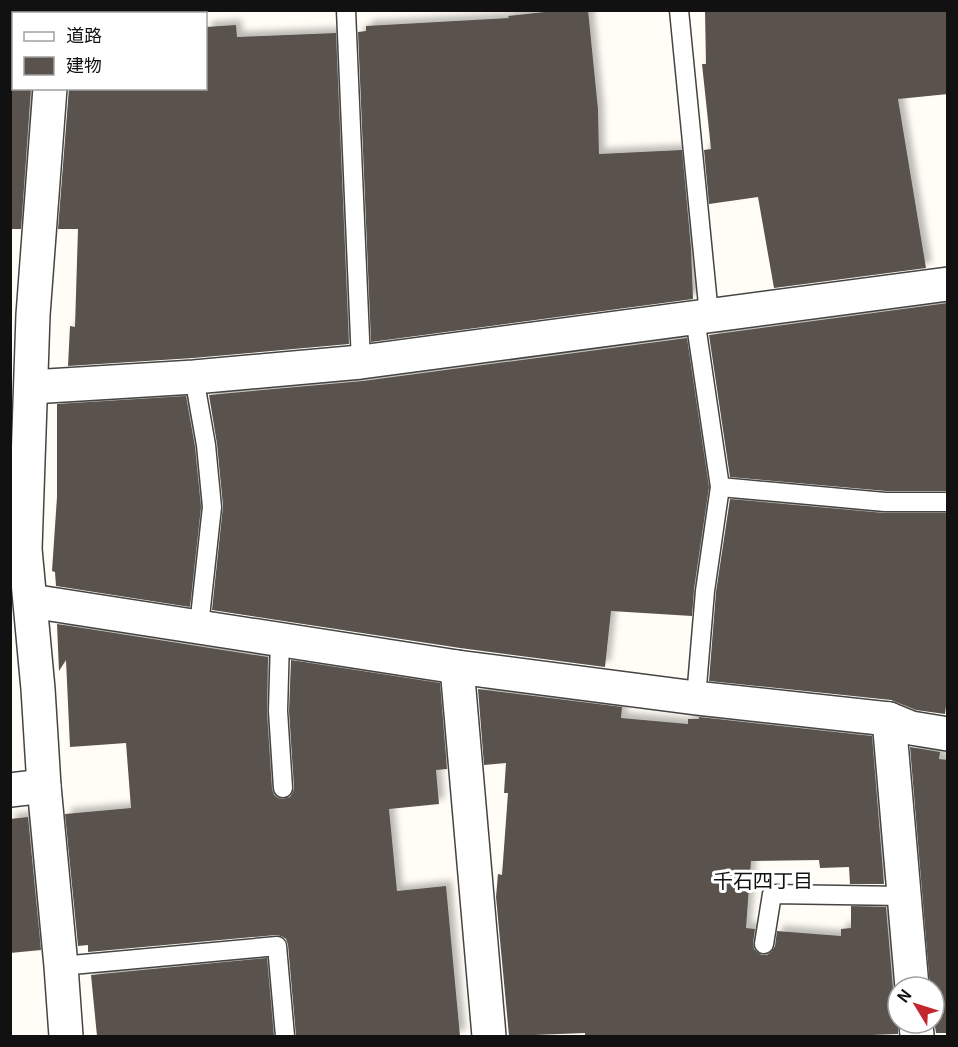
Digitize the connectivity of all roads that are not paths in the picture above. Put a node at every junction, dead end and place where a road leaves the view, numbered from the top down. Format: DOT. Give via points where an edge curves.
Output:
graph roads {
  1 [pos="346,10"];
  2 [pos="679,10"];
  3 [pos="50,90"];
  4 [pos="948,284"];
  5 [pos="22,315"];
  6 [pos="702,317"];
  7 [pos="361,362"];
  8 [pos="194,377"];
  9 [pos="31,387"];
  10 [pos="720,487"];
  11 [pos="948,502"];
  12 [pos="18,549"];
  13 [pos="31,601"];
  14 [pos="199,626"];
  15 [pos="280,640"];
  16 [pos="458,667"];
  17 [pos="24,689"];
  18 [pos="696,698"];
  19 [pos="889,719"];
  20 [pos="948,734"];
  21 [pos="44,786"];
  22 [pos="283,788"];
  23 [pos="10,789"];
  24 [pos="904,896"];
  25 [pos="764,944"];
  26 [pos="61,966"];
  27 [pos="911,975"];
  28 [pos="66,1036"];
  29 [pos="285,1036"];
  30 [pos="489,1036"];
  1 -- 7 [label="lane"];
  2 -- 6 [label="lane"];
  3 -- 5 [label="street"];
  4 -- 6 [label="street"];
  5 -- 9 [label="street"];
  6 -- 7 [label="street"];
  6 -- 10 [label="lane"];
  7 -- 8 [label="street"];
  8 -- 9 [label="street"];
  8 -- 14 [label="lane" via="212,507"];
  9 -- 12 [label="street"];
  10 -- 11 [label="lane" via="885,502"];
  10 -- 18 [label="lane" via="705,591"];
  12 -- 13 [label="street"];
  13 -- 14 [label="street"];
  13 -- 17 [label="street"];
  14 -- 15 [label="street"];
  15 -- 16 [label="street"];
  15 -- 22 [label="lane" via="278,711"];
  16 -- 18 [label="street"];
  16 -- 30 [label="street"];
  17 -- 21 [label="street"];
  18 -- 19 [label="street"];
  19 -- 20 [label="street" via="911,728"];
  19 -- 24 [label="street"];
  21 -- 23 [label="street"];
  21 -- 26 [label="street"];
  24 -- 25 [label="lane" via="772,894"];
  24 -- 27 [label="street"];
  26 -- 28 [label="street"];
  26 -- 29 [label="lane" via="277,946"];
}
